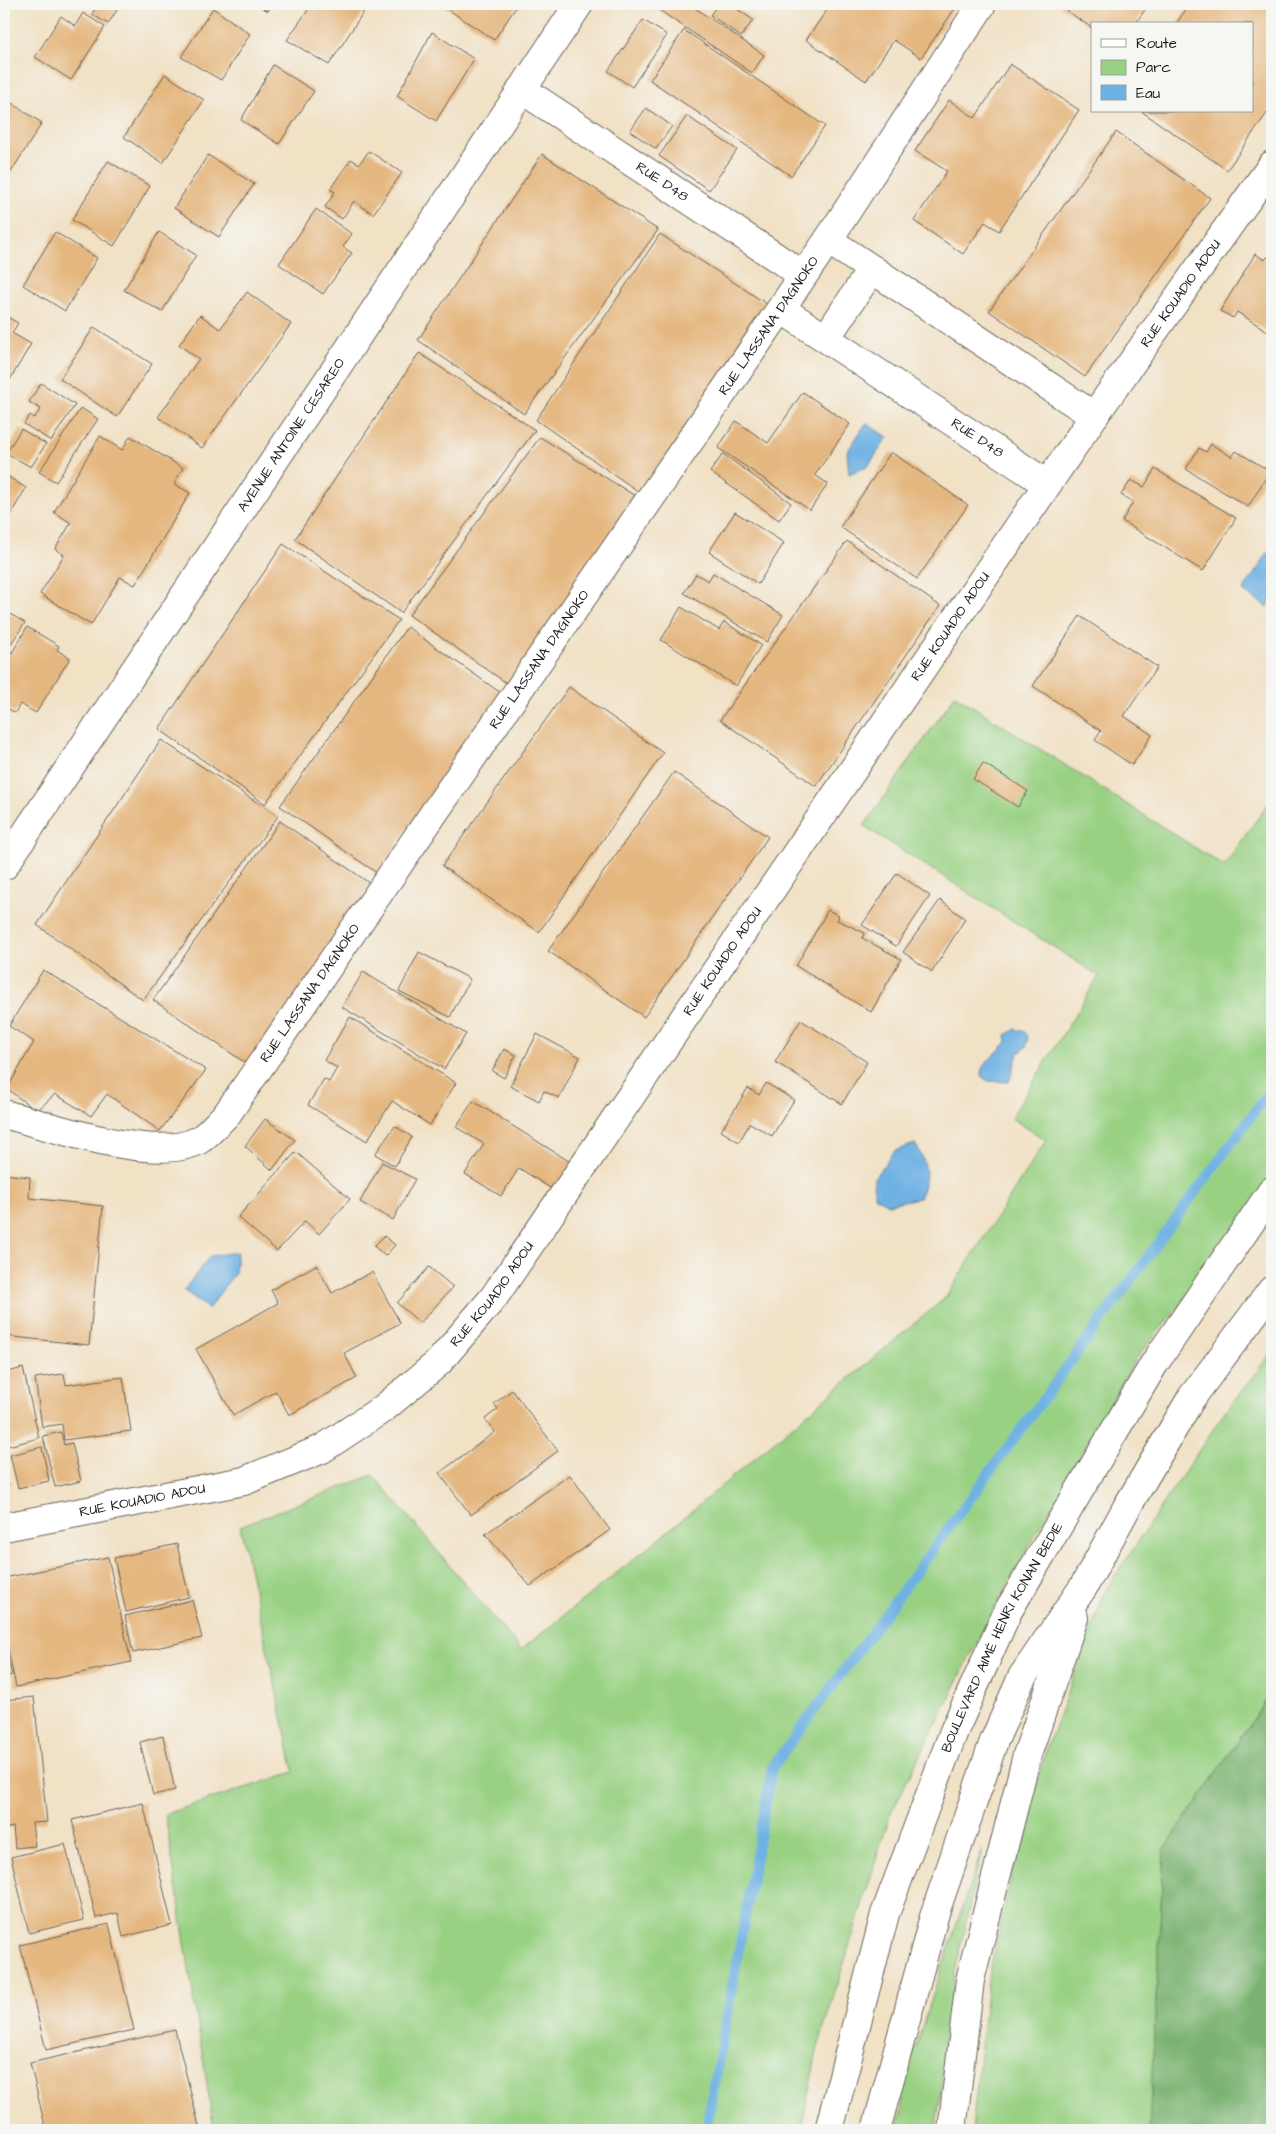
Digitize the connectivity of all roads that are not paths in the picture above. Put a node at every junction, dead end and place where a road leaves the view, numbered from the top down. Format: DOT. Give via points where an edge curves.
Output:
graph roads {
  1 [pos="579,4"];
  2 [pos="982,4"];
  3 [pos="521,89"];
  4 [pos="1272,165"];
  5 [pos="828,240"];
  6 [pos="872,269"];
  7 [pos="803,275"];
  8 [pos="781,309"];
  9 [pos="826,338"];
  10 [pos="1094,416"];
  11 [pos="1047,484"];
  12 [pos="4,866"];
  13 [pos="4,1114"];
  14 [pos="1272,1191"];
  15 [pos="1272,1290"];
  16 [pos="4,1528"];
  17 [pos="1084,1586"];
  18 [pos="829,2130"];
  19 [pos="876,2130"];
  20 [pos="952,2130"];
  1 -- 3 [label="main road, AVENUE ANTOINE CESAREO"];
  2 -- 5 [label="main road, RUE LASSANA DAGNOKO"];
  3 -- 7 [label="main road, RUE D48"];
  3 -- 12 [label="main road, AVENUE ANTOINE CESAREO"];
  4 -- 10 [label="main road, RUE KOUADIO ADOU"];
  5 -- 6 [label="main road"];
  5 -- 7 [label="main road, RUE LASSANA DAGNOKO"];
  6 -- 9 [label="main road"];
  6 -- 10 [label="main road"];
  7 -- 8 [label="main road, RUE LASSANA DAGNOKO"];
  8 -- 9 [label="main road, RUE D48"];
  8 -- 13 [label="main road, RUE LASSANA DAGNOKO" via="227,1114 198,1140 164,1150 125,1145"];
  9 -- 11 [label="main road, RUE D48"];
  10 -- 11 [label="main road, RUE KOUADIO ADOU"];
  11 -- 16 [label="main road, RUE KOUADIO ADOU" via="494,1297 438,1363 384,1408 322,1449 244,1481"];
  14 -- 18 [label="main road, BOULEVARD AIMÉ HENRI KONAN BEDIE" via="1154,1364 1008,1611 954,1731 885,1914"];
  15 -- 17 [label="main road" via="1192,1398"];
  17 -- 19 [label="main road" via="1022,1677 994,1741 934,1912"];
  17 -- 20 [label="main road" via="1027,1756 970,1980"];
}
